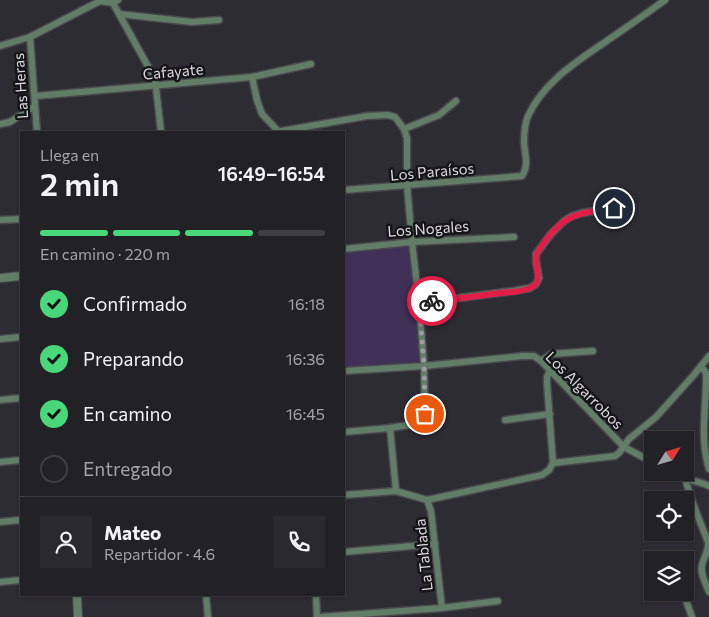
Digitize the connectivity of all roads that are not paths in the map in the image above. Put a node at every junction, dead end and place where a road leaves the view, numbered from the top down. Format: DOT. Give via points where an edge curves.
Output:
graph roads {
  1 [pos="665,0"];
  2 [pos="100,1"];
  3 [pos="115,2"];
  4 [pos="119,14"];
  5 [pos="219,20"];
  6 [pos="30,38"];
  7 [pos="0,46"];
  8 [pos="311,64"];
  9 [pos="252,77"];
  10 [pos="156,85"];
  11 [pos="35,96"];
  12 [pos="456,101"];
  13 [pos="35,106"];
  14 [pos="0,124"];
  15 [pos="404,129"];
  16 [pos="37,131"];
  17 [pos="161,131"];
  18 [pos="277,131"];
  19 [pos="284,131"];
  20 [pos="407,185"];
  21 [pos="345,190"];
  22 [pos="614,208"];
  23 [pos="20,218"];
  24 [pos="0,220"];
  25 [pos="514,237"];
  26 [pos="412,242"];
  27 [pos="345,248"];
  28 [pos="20,276"];
  29 [pos="0,278"];
  30 [pos="419,303"];
  31 [pos="20,337"];
  32 [pos="0,339"];
  33 [pos="593,351"];
  34 [pos="709,356"];
  35 [pos="541,361"];
  36 [pos="424,366"];
  37 [pos="701,366"];
  38 [pos="550,370"];
  39 [pos="345,371"];
  40 [pos="20,398"];
  41 [pos="0,400"];
  42 [pos="550,414"];
  43 [pos="505,420"];
  44 [pos="390,428"];
  45 [pos="345,432"];
  46 [pos="624,447"];
  47 [pos="644,458"];
  48 [pos="20,460"];
  49 [pos="0,462"];
  50 [pos="554,463"];
  51 [pos="709,468"];
  52 [pos="686,481"];
  53 [pos="693,481"];
  54 [pos="709,486"];
  55 [pos="396,491"];
  56 [pos="345,495"];
  57 [pos="427,500"];
  58 [pos="20,520"];
  59 [pos="0,522"];
  60 [pos="435,544"];
  61 [pos="345,552"];
  62 [pos="20,580"];
  63 [pos="0,582"];
  64 [pos="709,592"];
  65 [pos="77,596"];
  66 [pos="206,596"];
  67 [pos="316,596"];
  68 [pos="498,601"];
  69 [pos="687,601"];
  70 [pos="442,608"];
  71 [pos="414,613"];
  72 [pos="336,616"];
  73 [pos="78,617"];
  74 [pos="208,617"];
  75 [pos="318,617"];
  76 [pos="692,617"];
  1 -- 20 [label="street, Los Paraísos" via="569,67 536,101 527,118 524,141 526,165 522,176"];
  2 -- 3 [label="street"];
  2 -- 6 [label="street"];
  3 -- 4 [label="street"];
  4 -- 5 [label="street" via="192,22"];
  4 -- 10 [label="street"];
  6 -- 7 [label="street"];
  6 -- 11 [label="street, Las Heras"];
  8 -- 9 [label="street, Cafayate"];
  9 -- 10 [label="street, Cafayate"];
  9 -- 18 [label="street" via="262,114"];
  10 -- 11 [label="street, Cafayate"];
  10 -- 17 [label="street"];
  11 -- 13 [label="street, Las Heras"];
  12 -- 15 [label="street" via="438,115"];
  13 -- 14 [label="street" via="10,122"];
  13 -- 16 [label="street, Las Heras"];
  15 -- 19 [label="street" via="395,117 388,114"];
  15 -- 20 [label="street" via="407,138"];
  20 -- 21 [label="street, Los Paraísos"];
  20 -- 26 [label="street"];
  22 -- 30 [label="street" via="572,216 551,234 536,254 538,278 530,288"];
  23 -- 24 [label="street"];
  25 -- 26 [label="street, Los Nogales"];
  26 -- 27 [label="street, Los Nogales"];
  26 -- 30 [label="street"];
  28 -- 29 [label="street"];
  30 -- 36 [label="street"];
  31 -- 32 [label="street"];
  33 -- 35 [label="street" via="550,354"];
  34 -- 37 [label="street"];
  35 -- 36 [label="street, Los Algarrobos" via="534,356 522,356"];
  35 -- 38 [label="street, Los Algarrobos"];
  36 -- 39 [label="street, Los Algarrobos"];
  36 -- 44 [label="street" via="425,418 421,423"];
  37 -- 46 [label="street" via="656,417"];
  37 -- 51 [label="street" via="706,372 704,443"];
  38 -- 42 [label="street" via="547,377"];
  38 -- 46 [label="street, Los Algarrobos"];
  40 -- 41 [label="street"];
  42 -- 43 [label="street"];
  42 -- 50 [label="street"];
  44 -- 45 [label="street"];
  44 -- 55 [label="street"];
  46 -- 47 [label="street, Los Algarrobos"];
  46 -- 50 [label="street" via="615,456"];
  48 -- 49 [label="street"];
  50 -- 57 [label="street" via="542,475"];
  52 -- 64 [label="street" via="708,542 702,574"];
  53 -- 54 [label="street"];
  55 -- 56 [label="street"];
  55 -- 57 [label="street"];
  57 -- 60 [label="street, La Tablada"];
  58 -- 59 [label="street"];
  60 -- 61 [label="street"];
  60 -- 70 [label="street, La Tablada"];
  62 -- 63 [label="street"];
  65 -- 73 [label="street"];
  66 -- 74 [label="street"];
  67 -- 75 [label="street"];
  68 -- 70 [label="street"];
  69 -- 76 [label="street"];
  70 -- 71 [label="street"];
  71 -- 72 [label="street"];
  72 -- 75 [label="street"];
}
